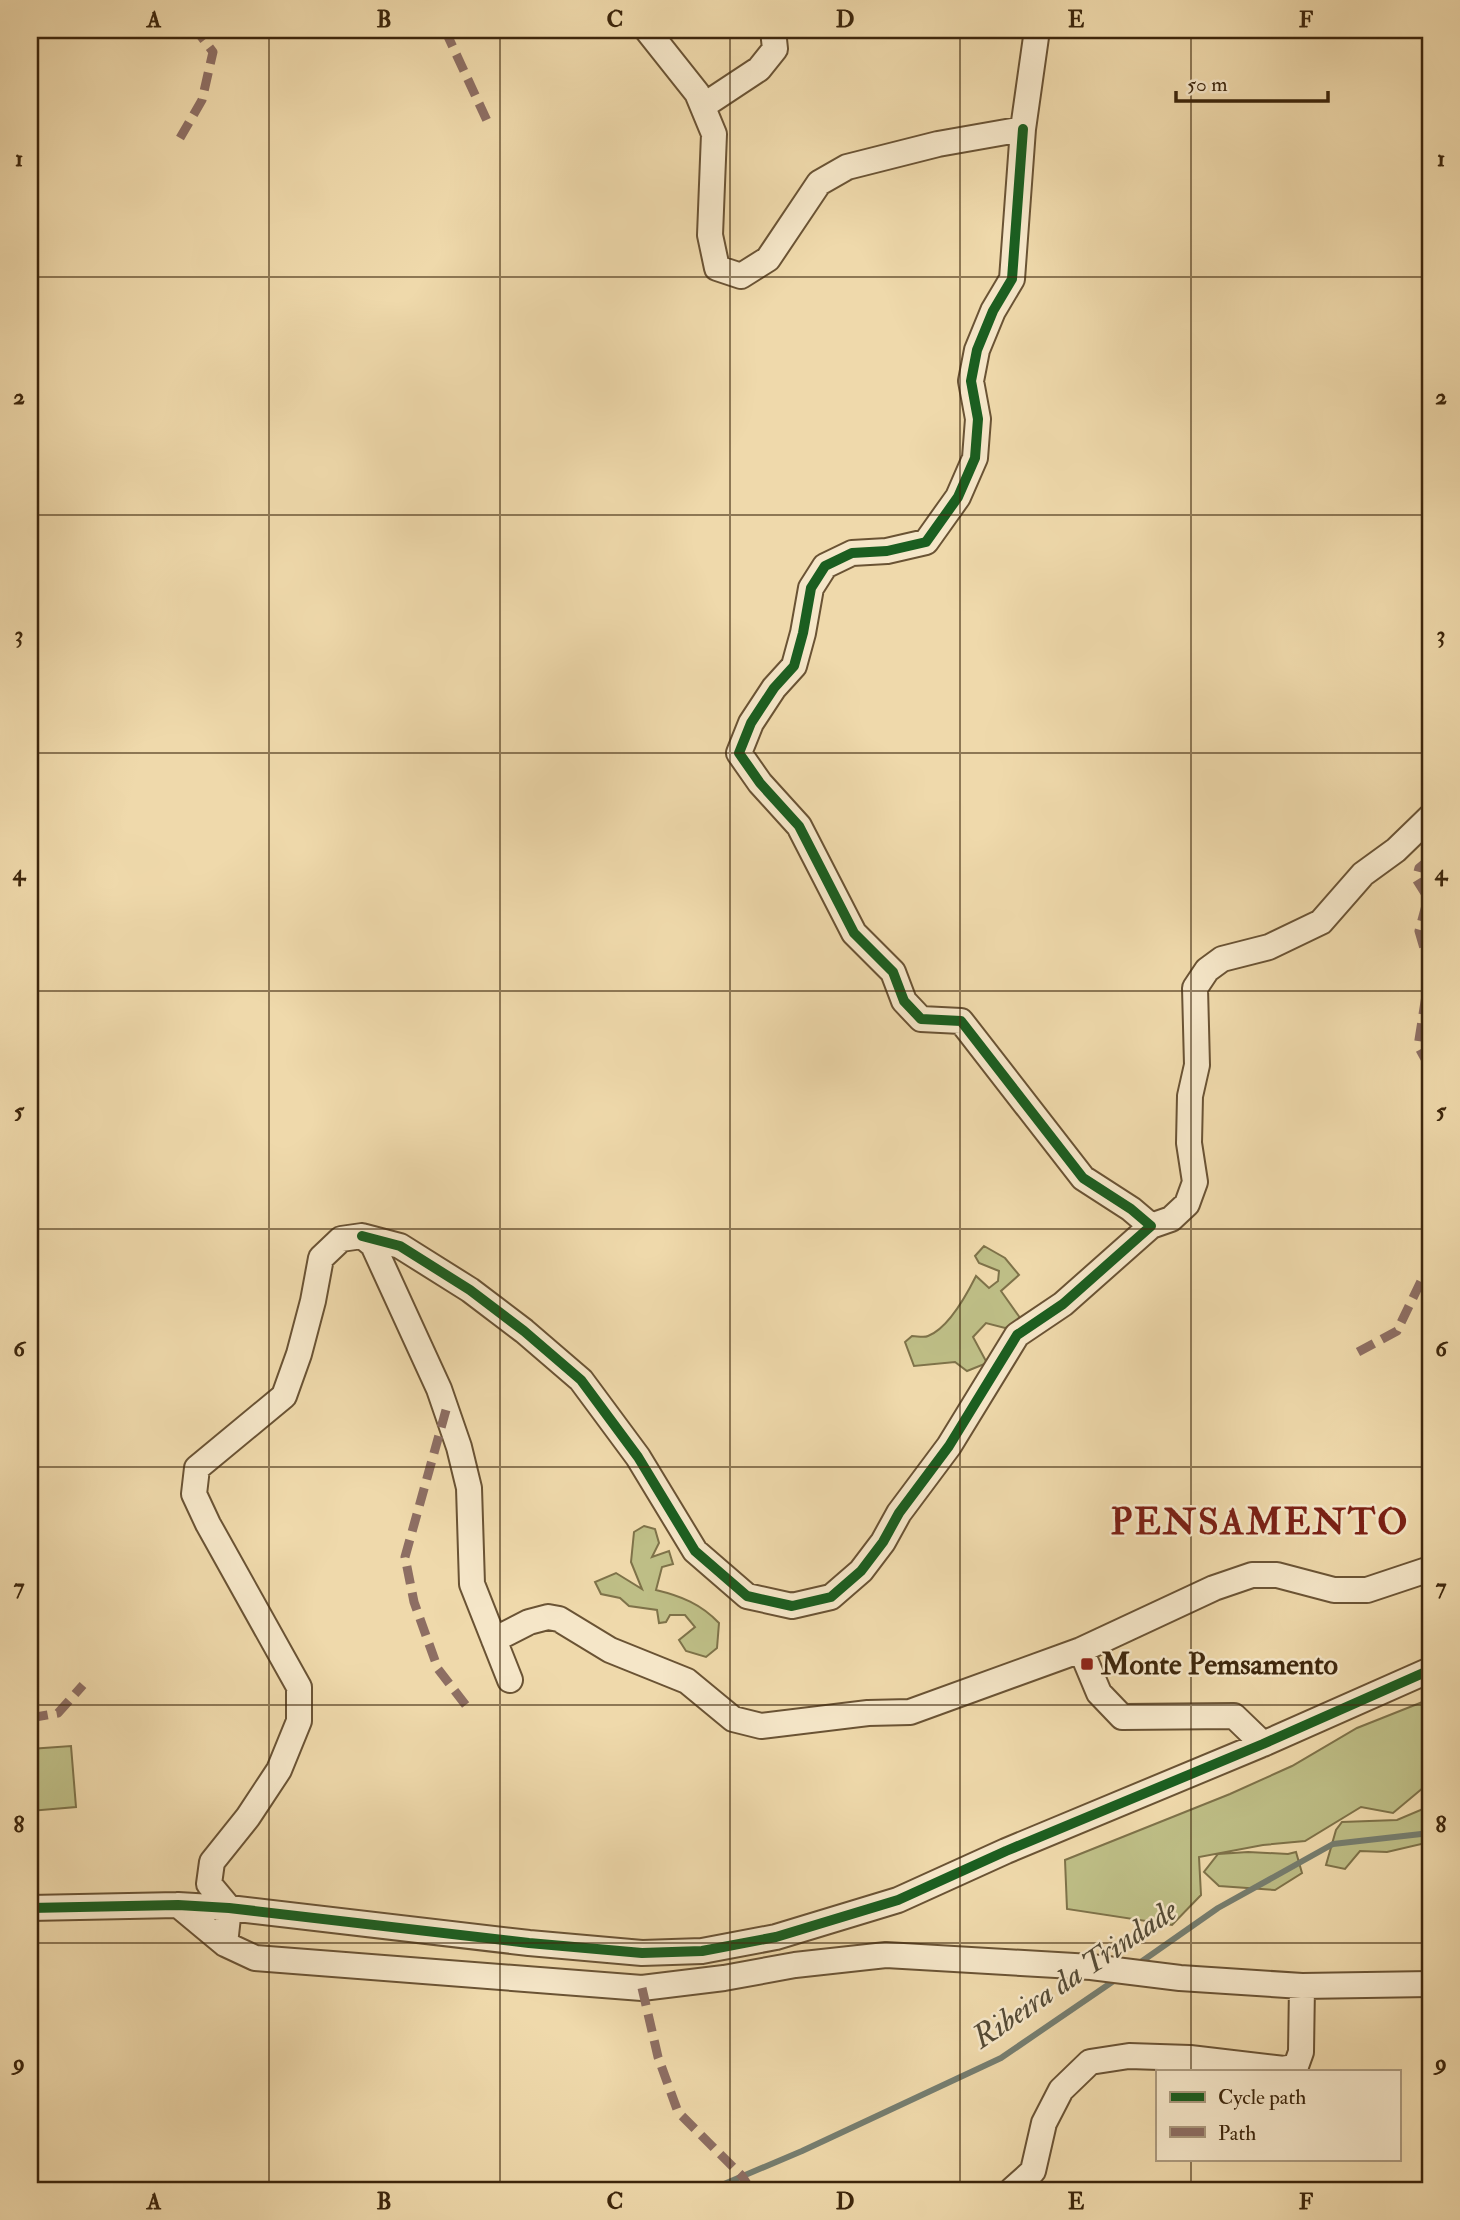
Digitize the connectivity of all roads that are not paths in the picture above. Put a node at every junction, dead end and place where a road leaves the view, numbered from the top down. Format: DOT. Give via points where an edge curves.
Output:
graph roads {
  1 [pos="647,30"];
  2 [pos="773,30"];
  3 [pos="1037,30"];
  4 [pos="703,106"];
  5 [pos="1023,129"];
  6 [pos="1430,817"];
  7 [pos="1151,1226"];
  8 [pos="362,1236"];
  9 [pos="1430,1569"];
  10 [pos="494,1640"];
  11 [pos="1081,1650"];
  12 [pos="1430,1670"];
  13 [pos="510,1680"];
  14 [pos="1263,1744"];
  15 [pos="178,1905"];
  16 [pos="30,1908"];
  17 [pos="229,1908"];
  18 [pos="225,1944"];
  19 [pos="1430,1984"];
  20 [pos="1302,1986"];
  21 [pos="1012,2190"];
  1 -- 4 [label="street"];
  2 -- 4 [label="street" via="775,49 759,69"];
  3 -- 5 [label="street"];
  4 -- 5 [label="street" via="714,134 709,235 717,268 741,276 768,259 819,183 847,167"];
  5 -- 7 [label="street" via="1012,279 977,350 971,381 978,419 975,458 958,497 926,542 852,553 825,566 811,588 794,666 751,723 738,753 799,826 854,933 893,972 904,1001 922,1019 961,1021 1083,1178"];
  6 -- 7 [label="street" via="1363,874 1321,922 1269,947 1222,959 1206,970 1195,988 1197,1065 1190,1096 1189,1143 1195,1182 1187,1204 1171,1219"];
  7 -- 8 [label="street" via="1063,1304 1017,1335 949,1446 861,1571 831,1597 792,1606 747,1596 695,1551 638,1457 581,1380 470,1290 400,1246"];
  8 -- 10 [label="street" via="373,1245 439,1389 459,1447 469,1488 472,1584"];
  8 -- 17 [label="street" via="341,1239 321,1258 299,1354 284,1396 197,1468 194,1494 299,1687 299,1721 279,1770 212,1862 209,1884"];
  9 -- 11 [label="street" via="1367,1590 1334,1590 1277,1575 1252,1575"];
  10 -- 11 [label="street" via="529,1622 559,1619 610,1650 687,1681 733,1719 761,1726 911,1712"];
  10 -- 13 [label="street"];
  11 -- 14 [label="street" via="1099,1693 1122,1717 1234,1716"];
  12 -- 14 [label="street"];
  14 -- 17 [label="street" via="898,1900 776,1937 702,1951 642,1953 529,1943"];
  15 -- 16 [label="street"];
  15 -- 17 [label="street"];
  15 -- 18 [label="street"];
  17 -- 18 [label="street"];
  18 -- 20 [label="street" via="255,1958 642,1988 886,1955"];
  19 -- 20 [label="street"];
  20 -- 21 [label="street" via="1301,2052 1296,2066 1284,2069 1129,2056 1090,2062 1061,2090 1044,2123 1033,2171"];
}
